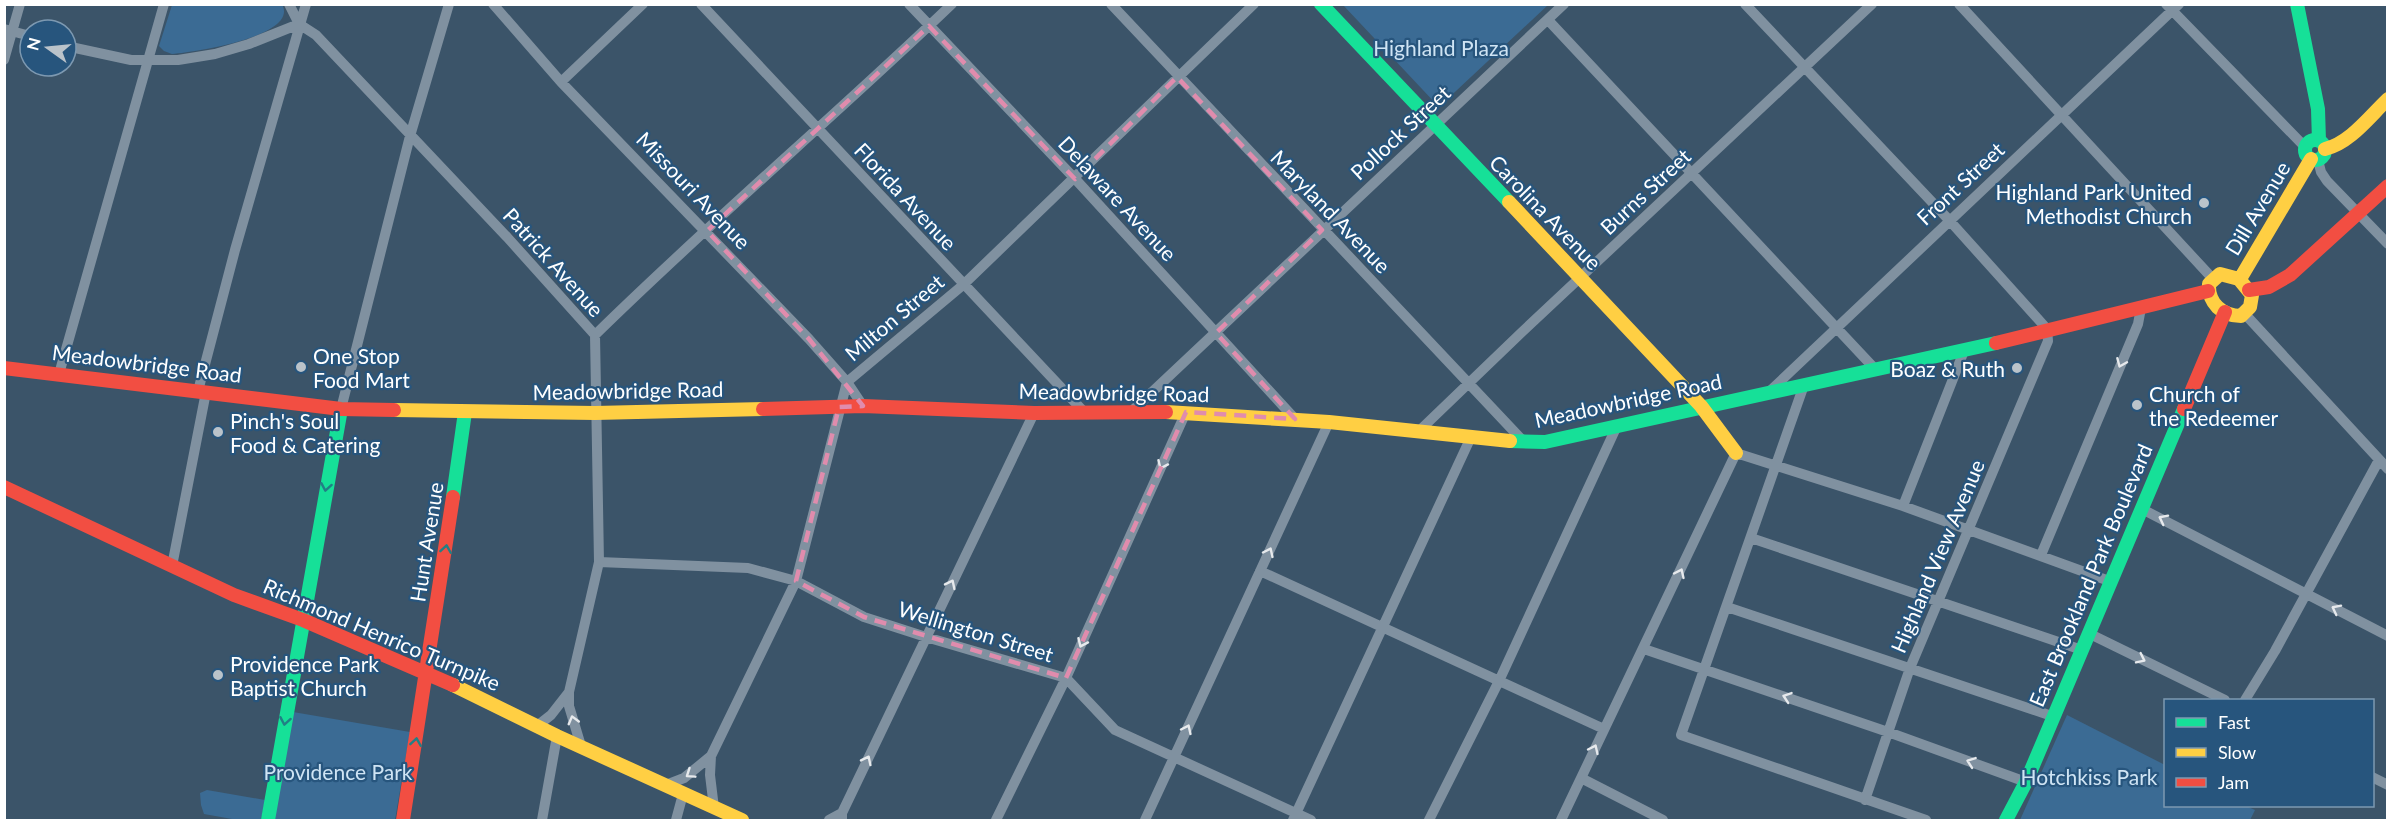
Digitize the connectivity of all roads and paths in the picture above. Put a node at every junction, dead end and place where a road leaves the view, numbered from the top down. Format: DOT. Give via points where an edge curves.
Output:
graph roads {
  1 [pos="20,4"];
  2 [pos="164,4"];
  3 [pos="289,4"];
  4 [pos="306,4"];
  5 [pos="449,4"];
  6 [pos="493,4"];
  7 [pos="643,4"];
  8 [pos="701,4"];
  9 [pos="909,4"];
  10 [pos="952,4"];
  11 [pos="1111,4"];
  12 [pos="1254,4"];
  13 [pos="1321,4"];
  14 [pos="1564,4"];
  15 [pos="1744,4"];
  16 [pos="1872,4"];
  17 [pos="1959,4"];
  18 [pos="2297,4"];
  19 [pos="2172,7"];
  20 [pos="1548,20"];
  21 [pos="299,24"];
  22 [pos="929,26"];
  23 [pos="9,30"];
  24 [pos="78,49"];
  25 [pos="4,60"];
  26 [pos="147,60"];
  27 [pos="1804,68"];
  28 [pos="1177,77"];
  29 [pos="561,82"];
  30 [pos="2388,99"];
  31 [pos="2062,114"];
  32 [pos="1435,125"];
  33 [pos="816,129"];
  34 [pos="410,136"];
  35 [pos="2316,152"];
  36 [pos="1693,174"];
  37 [pos="1075,179"];
  38 [pos="2388,186"];
  39 [pos="2358,213"];
  40 [pos="1949,220"];
  41 [pos="1323,230"];
  42 [pos="707,231"];
  43 [pos="2388,244"];
  44 [pos="1581,278"];
  45 [pos="2240,279"];
  46 [pos="963,285"];
  47 [pos="2210,285"];
  48 [pos="2249,290"];
  49 [pos="2141,309"];
  50 [pos="2225,312"];
  51 [pos="2244,313"];
  52 [pos="1837,327"];
  53 [pos="2047,329"];
  54 [pos="1216,333"];
  55 [pos="595,335"];
  56 [pos="1964,351"];
  57 [pos="4,368"];
  58 [pos="1875,369"];
  59 [pos="59,374"];
  60 [pos="847,382"];
  61 [pos="1469,384"];
  62 [pos="1804,385"];
  63 [pos="202,392"];
  64 [pos="1769,392"];
  65 [pos="863,406"];
  66 [pos="1701,406"];
  67 [pos="839,407"];
  68 [pos="341,409"];
  69 [pos="1132,411"];
  70 [pos="465,412"];
  71 [pos="1185,412"];
  72 [pos="596,413"];
  73 [pos="1034,413"];
  74 [pos="1084,413"];
  75 [pos="1295,419"];
  76 [pos="1329,422"];
  77 [pos="1616,428"];
  78 [pos="1419,431"];
  79 [pos="1471,437"];
  80 [pos="1524,442"];
  81 [pos="1736,453"];
  82 [pos="2379,460"];
  83 [pos="1774,465"];
  84 [pos="2388,469"];
  85 [pos="4,488"];
  86 [pos="1903,506"];
  87 [pos="2142,509"];
  88 [pos="1969,531"];
  89 [pos="1751,538"];
  90 [pos="2041,555"];
  91 [pos="599,562"];
  92 [pos="172,566"];
  93 [pos="1260,571"];
  94 [pos="796,581"];
  95 [pos="2112,582"];
  96 [pos="2306,594"];
  97 [pos="1940,601"];
  98 [pos="1727,607"];
  99 [pos="303,620"];
  100 [pos="1383,626"];
  101 [pos="2088,633"];
  102 [pos="2388,636"];
  103 [pos="926,637"];
  104 [pos="1644,649"];
  105 [pos="2082,650"];
  106 [pos="1704,668"];
  107 [pos="1910,668"];
  108 [pos="428,673"];
  109 [pos="1066,678"];
  110 [pos="1499,681"];
  111 [pos="569,692"];
  112 [pos="2223,699"];
  113 [pos="2246,699"];
  114 [pos="2052,716"];
  115 [pos="537,726"];
  116 [pos="1604,729"];
  117 [pos="1888,732"];
  118 [pos="557,736"];
  119 [pos="581,746"];
  120 [pos="711,756"];
  121 [pos="1174,758"];
  122 [pos="2374,777"];
  123 [pos="1581,778"];
  124 [pos="2026,782"];
  125 [pos="2388,784"];
  126 [pos="666,785"];
  127 [pos="683,794"];
  128 [pos="1865,800"];
  129 [pos="714,808"];
  130 [pos="842,817"];
  131 [pos="1295,817"];
  132 [pos="268,820"];
  133 [pos="403,820"];
  134 [pos="542,820"];
  135 [pos="676,820"];
  136 [pos="742,820"];
  137 [pos="829,820"];
  138 [pos="996,820"];
  139 [pos="1145,820"];
  140 [pos="1311,820"];
  141 [pos="1429,820"];
  142 [pos="1561,820"];
  143 [pos="1663,820"];
  144 [pos="1926,820"];
  145 [pos="2006,820"];
  1 -- 23 [label="street"];
  2 -- 26 [label="street"];
  3 -- 21 [label="street, Patrick Avenue"];
  4 -- 21 [label="street"];
  5 -- 34 [label="street"];
  6 -- 29 [label="street, Missouri Avenue"];
  7 -- 29 [label="street"];
  8 -- 33 [label="street, Florida Avenue"];
  9 -- 22 [label="street, Delaware Avenue"];
  10 -- 22 [label="street"];
  11 -- 28 [label="street, Maryland Avenue"];
  12 -- 28 [label="street, Milton Street"];
  13 -- 32 [label="main road, Carolina Avenue"];
  14 -- 20 [label="street, Pollock Street"];
  15 -- 27 [label="street"];
  16 -- 27 [label="street, Burns Street"];
  17 -- 31 [label="street"];
  18 -- 35 [label="main road" via="2318,109"];
  19 -- 31 [label="street, Front Street"];
  19 -- 35 [label="street"];
  20 -- 32 [label="street, Pollock Street"];
  20 -- 36 [label="street"];
  21 -- 26 [label="street" via="215,54"];
  21 -- 34 [label="street, Patrick Avenue" via="316,35"];
  21 -- 63 [label="street"];
  22 -- 33 [label="street"];
  22 -- 37 [label="street, Delaware Avenue"];
  23 -- 25 [label="street"];
  24 -- 26 [label="street"];
  26 -- 59 [label="street"];
  27 -- 36 [label="street, Burns Street"];
  27 -- 40 [label="street"];
  28 -- 37 [label="street, Milton Street"];
  28 -- 41 [label="street, Maryland Avenue"];
  29 -- 42 [label="street, Missouri Avenue"];
  30 -- 35 [label="main road" via="2345,140"];
  31 -- 40 [label="street, Front Street"];
  31 -- 47 [label="street"];
  32 -- 41 [label="street, Pollock Street"];
  32 -- 44 [label="main road, Carolina Avenue"];
  33 -- 42 [label="street"];
  33 -- 46 [label="street, Florida Avenue"];
  34 -- 55 [label="street, Patrick Avenue"];
  34 -- 68 [label="street"];
  35 -- 39 [label="street" via="2327,181"];
  35 -- 45 [label="main road, Dill Avenue"];
  36 -- 44 [label="street, Burns Street"];
  36 -- 52 [label="street"];
  37 -- 46 [label="street, Milton Street"];
  37 -- 54 [label="street, Delaware Avenue"];
  38 -- 39 [label="main road"];
  39 -- 43 [label="street"];
  39 -- 48 [label="main road" via="2290,275 2269,287"];
  40 -- 52 [label="street, Front Street"];
  40 -- 53 [label="street"];
  41 -- 54 [label="street, Pollock Street"];
  41 -- 61 [label="street, Maryland Avenue"];
  42 -- 55 [label="street"];
  42 -- 60 [label="street, Missouri Avenue"];
  44 -- 61 [label="street, Burns Street"];
  44 -- 66 [label="main road, Carolina Avenue"];
  45 -- 47 [label="main road" via="2220,274"];
  45 -- 48 [label="main road"];
  46 -- 60 [label="street, Milton Street"];
  46 -- 74 [label="street, Florida Avenue"];
  47 -- 49 [label="main road, Meadowbridge Road"];
  47 -- 50 [label="main road" via="2214,302"];
  48 -- 51 [label="main road" via="2252,301"];
  49 -- 53 [label="main road, Meadowbridge Road"];
  49 -- 90 [label="street, one-way"];
  50 -- 51 [label="main road" via="2237,316"];
  50 -- 87 [label="main road, East Brookland Park Boulevard"];
  51 -- 82 [label="street"];
  52 -- 58 [label="street"];
  52 -- 64 [label="street, Front Street"];
  53 -- 56 [label="main road, Meadowbridge Road"];
  53 -- 88 [label="street, Highland View Avenue" via="2048,341"];
  54 -- 69 [label="street, Pollock Street"];
  54 -- 75 [label="street, Delaware Avenue"];
  55 -- 72 [label="street, Patrick Avenue"];
  56 -- 58 [label="main road, Meadowbridge Road"];
  56 -- 86 [label="street"];
  57 -- 59 [label="main road, Meadowbridge Road"];
  58 -- 62 [label="main road, Meadowbridge Road"];
  59 -- 63 [label="main road, Meadowbridge Road"];
  60 -- 65 [label="street, Missouri Avenue"];
  60 -- 67 [label="street, Milton Street"];
  61 -- 78 [label="street, Burns Street"];
  61 -- 80 [label="street, Maryland Avenue"];
  62 -- 64 [label="main road, Meadowbridge Road"];
  62 -- 83 [label="street"];
  63 -- 68 [label="main road, Meadowbridge Road"];
  63 -- 92 [label="street"];
  64 -- 66 [label="main road, Meadowbridge Road"];
  65 -- 67 [label="main road, Meadowbridge Road"];
  65 -- 73 [label="main road, Meadowbridge Road"];
  66 -- 77 [label="main road, Meadowbridge Road"];
  66 -- 81 [label="main road, Carolina Avenue"];
  67 -- 72 [label="main road, Meadowbridge Road"];
  67 -- 94 [label="street, Milton Street"];
  68 -- 70 [label="main road, Meadowbridge Road"];
  68 -- 99 [label="main road, one-way"];
  69 -- 71 [label="main road, Meadowbridge Road"];
  69 -- 74 [label="main road, Meadowbridge Road"];
  70 -- 72 [label="main road, Meadowbridge Road"];
  108 -- 70 [label="main road, Hunt Avenue, one-way"];
  71 -- 75 [label="main road, Meadowbridge Road"];
  71 -- 109 [label="street, one-way"];
  72 -- 91 [label="street, Patrick Avenue"];
  73 -- 74 [label="main road, Meadowbridge Road"];
  103 -- 73 [label="street, one-way"];
  75 -- 76 [label="main road, Meadowbridge Road"];
  76 -- 78 [label="main road, Meadowbridge Road"];
  93 -- 76 [label="street, one-way"];
  77 -- 80 [label="main road, Meadowbridge Road" via="1545,442"];
  77 -- 110 [label="street"];
  78 -- 79 [label="main road, Meadowbridge Road"];
  79 -- 80 [label="main road, Meadowbridge Road"];
  79 -- 100 [label="street"];
  81 -- 83 [label="street"];
  104 -- 81 [label="street, one-way"];
  82 -- 84 [label="street"];
  82 -- 96 [label="street"];
  83 -- 86 [label="street"];
  83 -- 89 [label="street"];
  85 -- 92 [label="main road, Richmond Henrico Turnpike"];
  86 -- 88 [label="street"];
  87 -- 95 [label="main road, East Brookland Park Boulevard"];
  96 -- 87 [label="street, one-way"];
  88 -- 90 [label="street"];
  88 -- 97 [label="street, Highland View Avenue"];
  89 -- 97 [label="street"];
  89 -- 98 [label="street"];
  90 -- 95 [label="street"];
  91 -- 94 [label="street, Wellington Street" via="748,567"];
  91 -- 111 [label="street, Patrick Avenue"];
  92 -- 99 [label="main road, Richmond Henrico Turnpike" via="234,595"];
  93 -- 100 [label="street"];
  121 -- 93 [label="street, one-way"];
  94 -- 103 [label="street, Wellington Street" via="864,616"];
  94 -- 120 [label="street, Milton Street"];
  95 -- 101 [label="main road, East Brookland Park Boulevard"];
  102 -- 96 [label="street, one-way"];
  96 -- 113 [label="street"];
  97 -- 105 [label="street"];
  97 -- 107 [label="street, Highland View Avenue"];
  98 -- 106 [label="street"];
  98 -- 107 [label="street"];
  99 -- 108 [label="main road, Richmond Henrico Turnpike"];
  99 -- 132 [label="main road, one-way"];
  100 -- 110 [label="street"];
  100 -- 131 [label="street"];
  101 -- 105 [label="main road, East Brookland Park Boulevard"];
  101 -- 112 [label="street, one-way"];
  103 -- 109 [label="street, Wellington Street"];
  130 -- 103 [label="street, one-way"];
  104 -- 106 [label="street"];
  104 -- 116 [label="street"];
  105 -- 114 [label="main road, East Brookland Park Boulevard"];
  117 -- 106 [label="street, one-way"];
  106 -- 128 [label="street" via="1681,735"];
  107 -- 114 [label="street"];
  107 -- 117 [label="street, Highland View Avenue"];
  108 -- 115 [label="main road, Richmond Henrico Turnpike"];
  133 -- 108 [label="main road, Hunt Avenue, one-way"];
  109 -- 121 [label="street, Wellington Street" via="1115,730"];
  109 -- 138 [label="street"];
  110 -- 116 [label="street"];
  110 -- 141 [label="street"];
  111 -- 115 [label="street, Patrick Avenue"];
  119 -- 111 [label="street, Patrick Avenue, one-way" via="569,706"];
  114 -- 124 [label="main road, East Brookland Park Boulevard"];
  115 -- 118 [label="main road, Richmond Henrico Turnpike"];
  123 -- 116 [label="street, one-way"];
  124 -- 117 [label="street, one-way"];
  117 -- 128 [label="street, Highland View Avenue"];
  118 -- 119 [label="main road, Richmond Henrico Turnpike"];
  118 -- 134 [label="street"];
  119 -- 126 [label="main road, Richmond Henrico Turnpike"];
  120 -- 126 [label="street, Milton Street, one-way" via="684,778"];
  120 -- 129 [label="street, Milton Street"];
  121 -- 131 [label="street, Wellington Street"];
  121 -- 139 [label="street"];
  122 -- 125 [label="street"];
  123 -- 142 [label="street"];
  123 -- 143 [label="street"];
  124 -- 145 [label="main road, East Brookland Park Boulevard"];
  126 -- 127 [label="main road, Richmond Henrico Turnpike"];
  127 -- 129 [label="main road, Richmond Henrico Turnpike"];
  127 -- 135 [label="street"];
  128 -- 144 [label="street"];
  129 -- 136 [label="main road, Richmond Henrico Turnpike"];
  130 -- 137 [label="street"];
  131 -- 140 [label="street, Wellington Street"];
}
